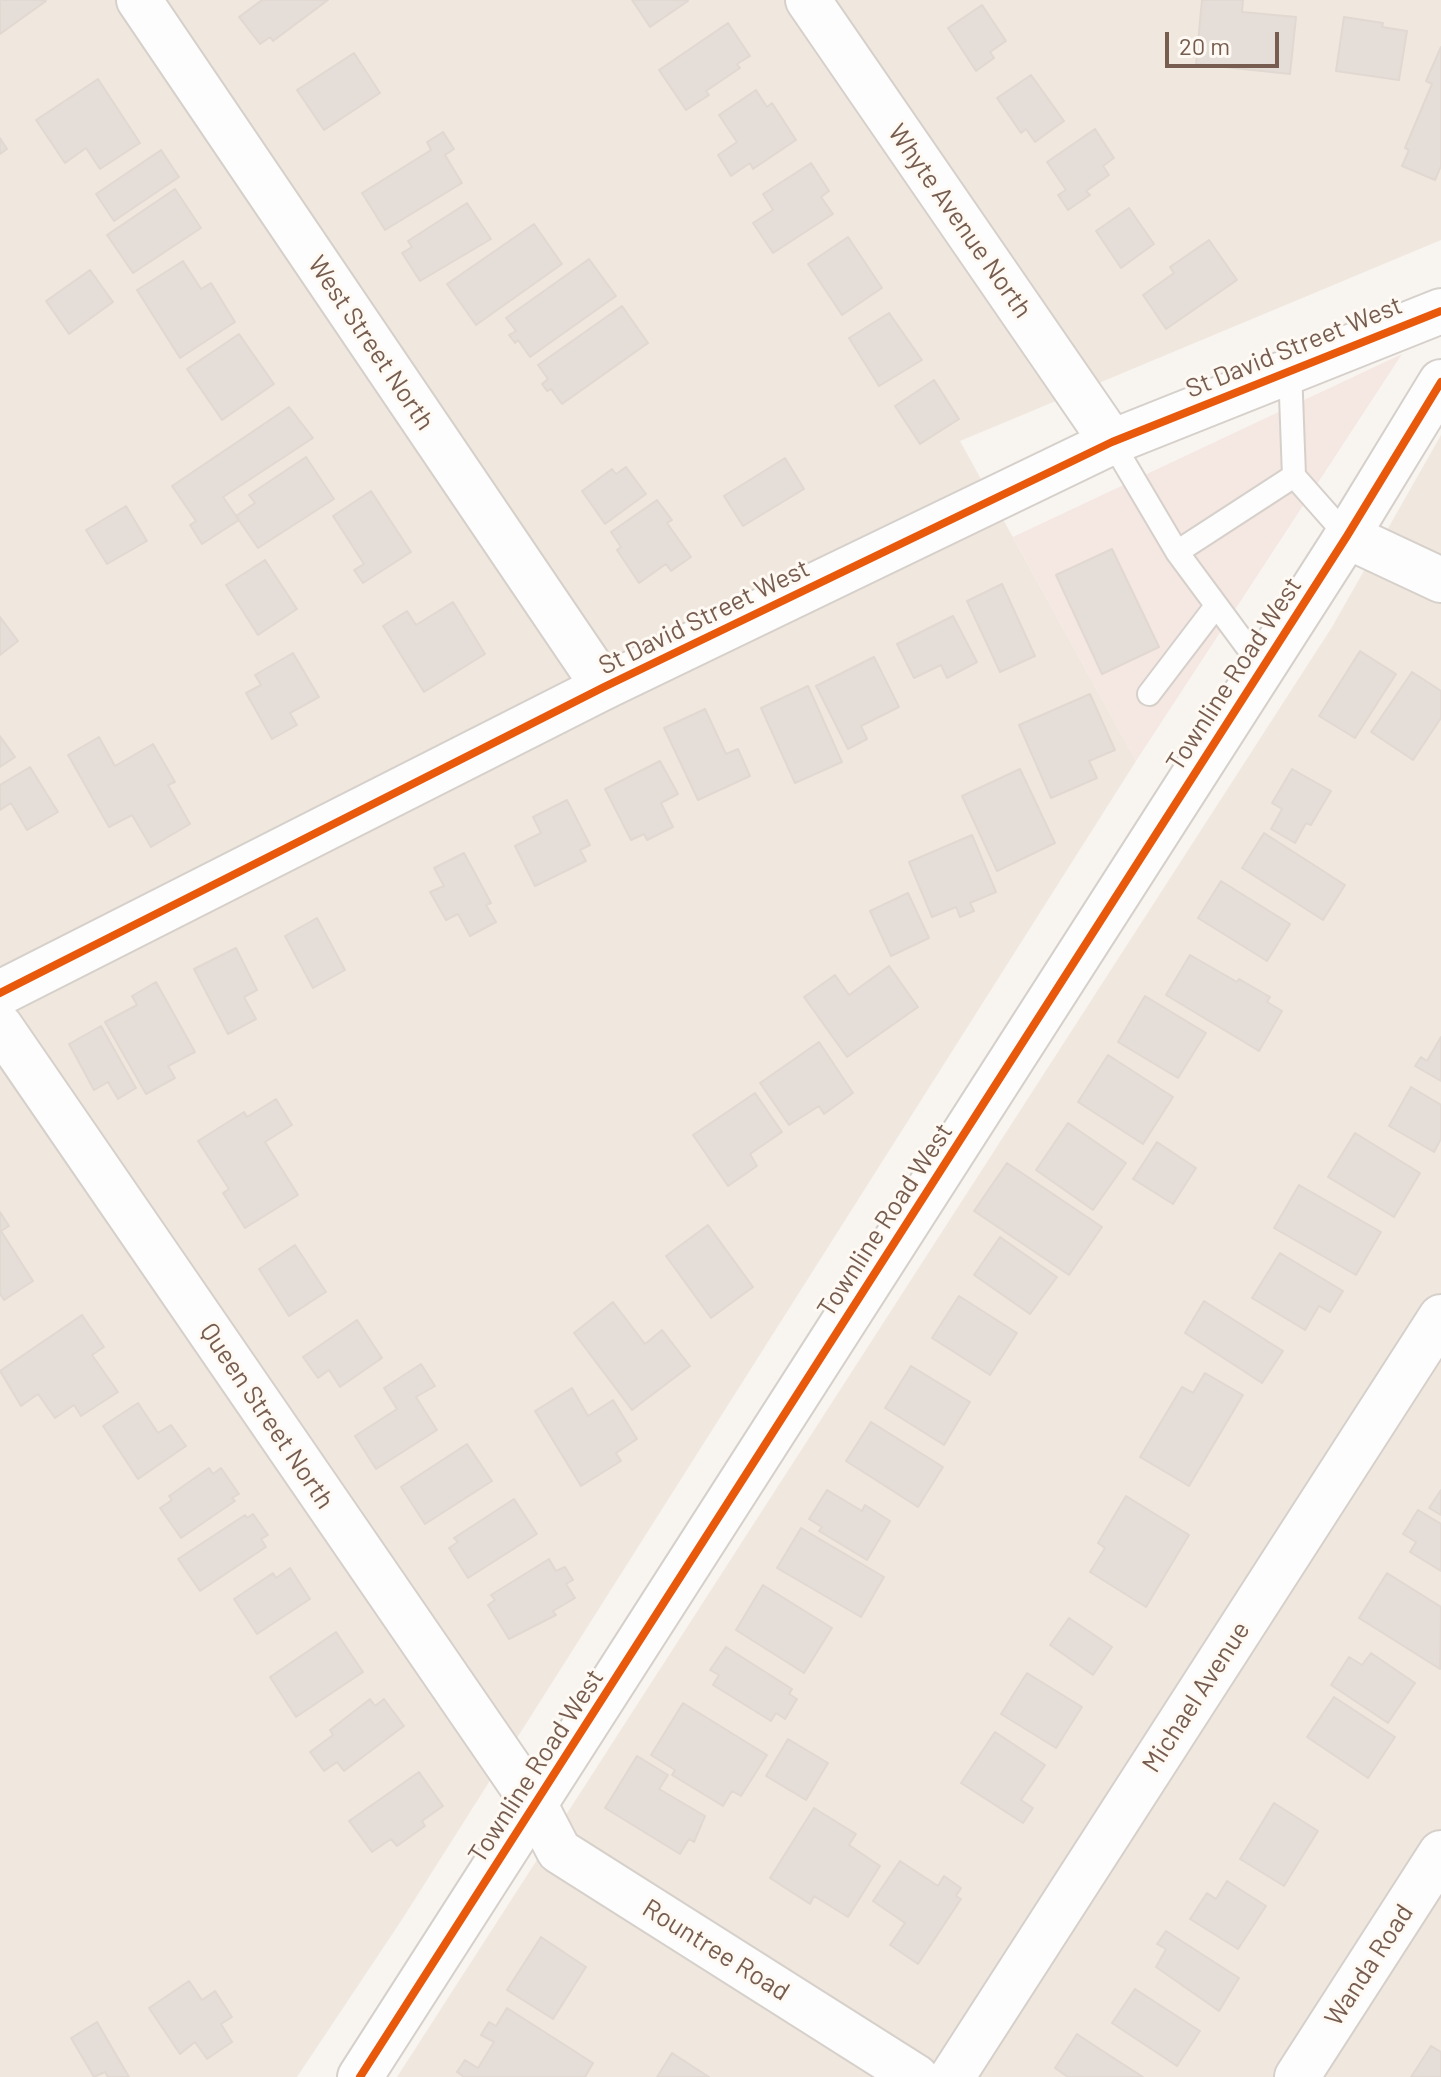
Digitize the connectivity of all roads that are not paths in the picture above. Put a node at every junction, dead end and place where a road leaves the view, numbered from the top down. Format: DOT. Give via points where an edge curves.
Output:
graph roads {
  1 [pos="139,0"];
  2 [pos="822,5"];
  3 [pos="1441,311"];
  4 [pos="1290,369"];
  5 [pos="1441,382"];
  6 [pos="1112,442"];
  7 [pos="1294,476"];
  8 [pos="1347,536"];
  9 [pos="1177,552"];
  10 [pos="1441,580"];
  11 [pos="1216,606"];
  12 [pos="1262,667"];
  13 [pos="604,687"];
  14 [pos="1149,694"];
  15 [pos="0,993"];
  16 [pos="0,1026"];
  17 [pos="1441,1317"];
  18 [pos="535,1805"];
  19 [pos="1441,1853"];
  20 [pos="360,2077"];
  21 [pos="916,2077"];
  22 [pos="952,2077"];
  23 [pos="1297,2077"];
  1 -- 13 [label="street, West Street North"];
  2 -- 6 [label="street, Whyte Avenue North"];
  3 -- 4 [label="street, St David Street West"];
  4 -- 6 [label="street, St David Street West"];
  4 -- 7 [label="lane"];
  5 -- 8 [label="street, Townline Road West"];
  6 -- 9 [label="lane"];
  6 -- 13 [label="street, St David Street West"];
  7 -- 8 [label="lane"];
  7 -- 9 [label="lane"];
  8 -- 10 [label="street"];
  8 -- 12 [label="street, Townline Road West"];
  9 -- 11 [label="lane"];
  11 -- 12 [label="lane"];
  11 -- 14 [label="lane"];
  12 -- 18 [label="street, Townline Road West"];
  13 -- 15 [label="street, St David Street West"];
  16 -- 18 [label="street, Queen Street North"];
  17 -- 22 [label="street, Michael Avenue"];
  18 -- 20 [label="street, Townline Road West"];
  18 -- 21 [label="street, Rountree Road" via="559,1851"];
  19 -- 23 [label="street, Wanda Road"];
}
